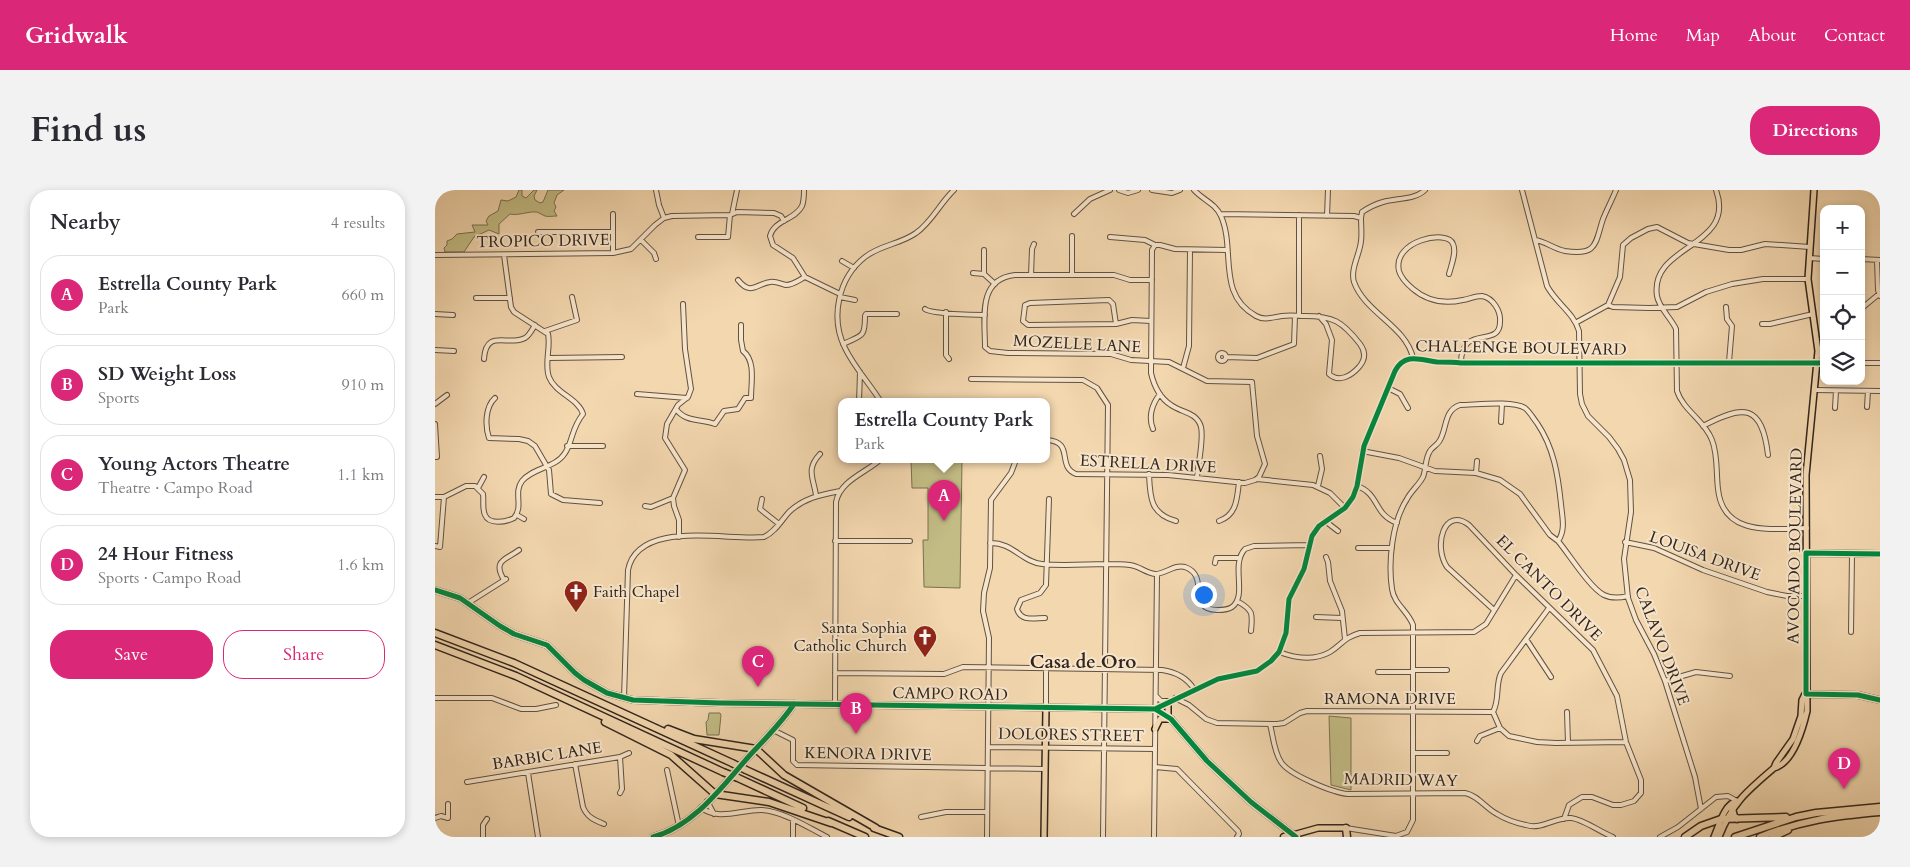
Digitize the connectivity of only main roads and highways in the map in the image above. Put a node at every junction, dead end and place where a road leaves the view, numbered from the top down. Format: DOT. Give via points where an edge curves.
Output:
graph roads {
  1 [pos="1814,190"];
  2 [pos="1820,359"];
  3 [pos="1820,368"];
  4 [pos="1806,553"];
  5 [pos="1880,554"];
  6 [pos="435,590"];
  7 [pos="435,633"];
  8 [pos="435,645"];
  9 [pos="1806,694"];
  10 [pos="1880,700"];
  11 [pos="570,701"];
  12 [pos="1169,701"];
  13 [pos="781,704"];
  14 [pos="794,704"];
  15 [pos="1046,708"];
  16 [pos="784,718"];
  17 [pos="1169,718"];
  18 [pos="638,720"];
  19 [pos="1800,721"];
  20 [pos="1155,728"];
  21 [pos="1797,741"];
  22 [pos="1790,744"];
  23 [pos="756,749"];
  24 [pos="1785,760"];
  25 [pos="1774,768"];
  26 [pos="715,794"];
  27 [pos="1737,801"];
  28 [pos="1880,807"];
  29 [pos="1733,809"];
  30 [pos="1880,812"];
  31 [pos="1796,817"];
  32 [pos="1724,819"];
  33 [pos="1737,819"];
  34 [pos="1807,821"];
  35 [pos="831,823"];
  36 [pos="1721,827"];
  37 [pos="876,828"];
  38 [pos="1346,828"];
  39 [pos="1295,836"];
  40 [pos="653,837"];
  41 [pos="865,837"];
  42 [pos="899,837"];
  43 [pos="1044,837"];
  44 [pos="1285,837"];
  45 [pos="1347,837"];
  46 [pos="1685,837"];
  47 [pos="1714,837"];
  48 [pos="1719,837"];
  49 [pos="1735,837"];
  50 [pos="1760,837"];
  51 [pos="1773,837"];
  1 -- 2 [label="main road, AVOCADO BOULEVARD" via="1808,279"];
  3 -- 4 [label="main road, AVOCADO BOULEVARD" via="1807,460"];
  4 -- 5 [label="main road"];
  4 -- 9 [label="main road, AVOCADO BOULEVARD"];
  6 -- 13 [label="main road, CAMPO ROAD" via="455,596 512,633 547,645 575,673 604,692 643,701"];
  7 -- 18 [label="highway" via="514,663"];
  8 -- 11 [label="highway" via="489,664"];
  9 -- 10 [label="main road" via="1858,695"];
  9 -- 19 [label="main road, AVOCADO BOULEVARD" via="1802,700"];
  9 -- 21 [label="main road, AVOCADO BOULEVARD" via="1807,711"];
  11 -- 26 [label="highway" via="671,755"];
  11 -- 35 [label="highway, bridge"];
  12 -- 17 [label="main road"];
  13 -- 14 [label="main road, CAMPO ROAD"];
  13 -- 16 [label="main road"];
  14 -- 15 [label="main road, CAMPO ROAD"];
  14 -- 16 [label="main road"];
  15 -- 17 [label="main road, CAMPO ROAD" via="1155,709"];
  15 -- 43 [label="main road"];
  16 -- 23 [label="main road"];
  17 -- 20 [label="main road" via="1159,720"];
  17 -- 39 [label="main road, CAMPO ROAD" via="1228,782"];
  18 -- 23 [label="highway" via="694,739"];
  18 -- 37 [label="highway, bridge"];
  19 -- 21 [label="main road"];
  19 -- 22 [label="main road, AVOCADO BOULEVARD"];
  21 -- 24 [label="main road, AVOCADO BOULEVARD"];
  22 -- 24 [label="main road"];
  22 -- 25 [label="main road, AVOCADO BOULEVARD"];
  23 -- 26 [label="main road"];
  23 -- 37 [label="highway" via="785,776"];
  24 -- 25 [label="main road, AVOCADO BOULEVARD"];
  25 -- 27 [label="main road, AVOCADO BOULEVARD"];
  26 -- 35 [label="highway" via="769,802"];
  26 -- 40 [label="main road" via="679,826"];
  27 -- 29 [label="main road, AVOCADO BOULEVARD"];
  27 -- 32 [label="main road, AVOCADO BOULEVARD" via="1730,804"];
  28 -- 31 [label="highway"];
  29 -- 32 [label="main road, AVOCADO BOULEVARD"];
  29 -- 33 [label="highway"];
  30 -- 34 [label="highway"];
  31 -- 33 [label="highway"];
  31 -- 49 [label="highway"];
  32 -- 33 [label="highway"];
  32 -- 36 [label="main road, AVOCADO BOULEVARD"];
  32 -- 46 [label="highway" via="1701,826"];
  34 -- 50 [label="highway"];
  34 -- 51 [label="highway"];
  35 -- 41 [label="highway"];
  36 -- 47 [label="main road"];
  36 -- 48 [label="main road, AVOCADO BOULEVARD"];
  37 -- 42 [label="highway"];
  38 -- 39 [label="main road" via="1318,828"];
  38 -- 45 [label="highway"];
  39 -- 44 [label="highway"];
}
